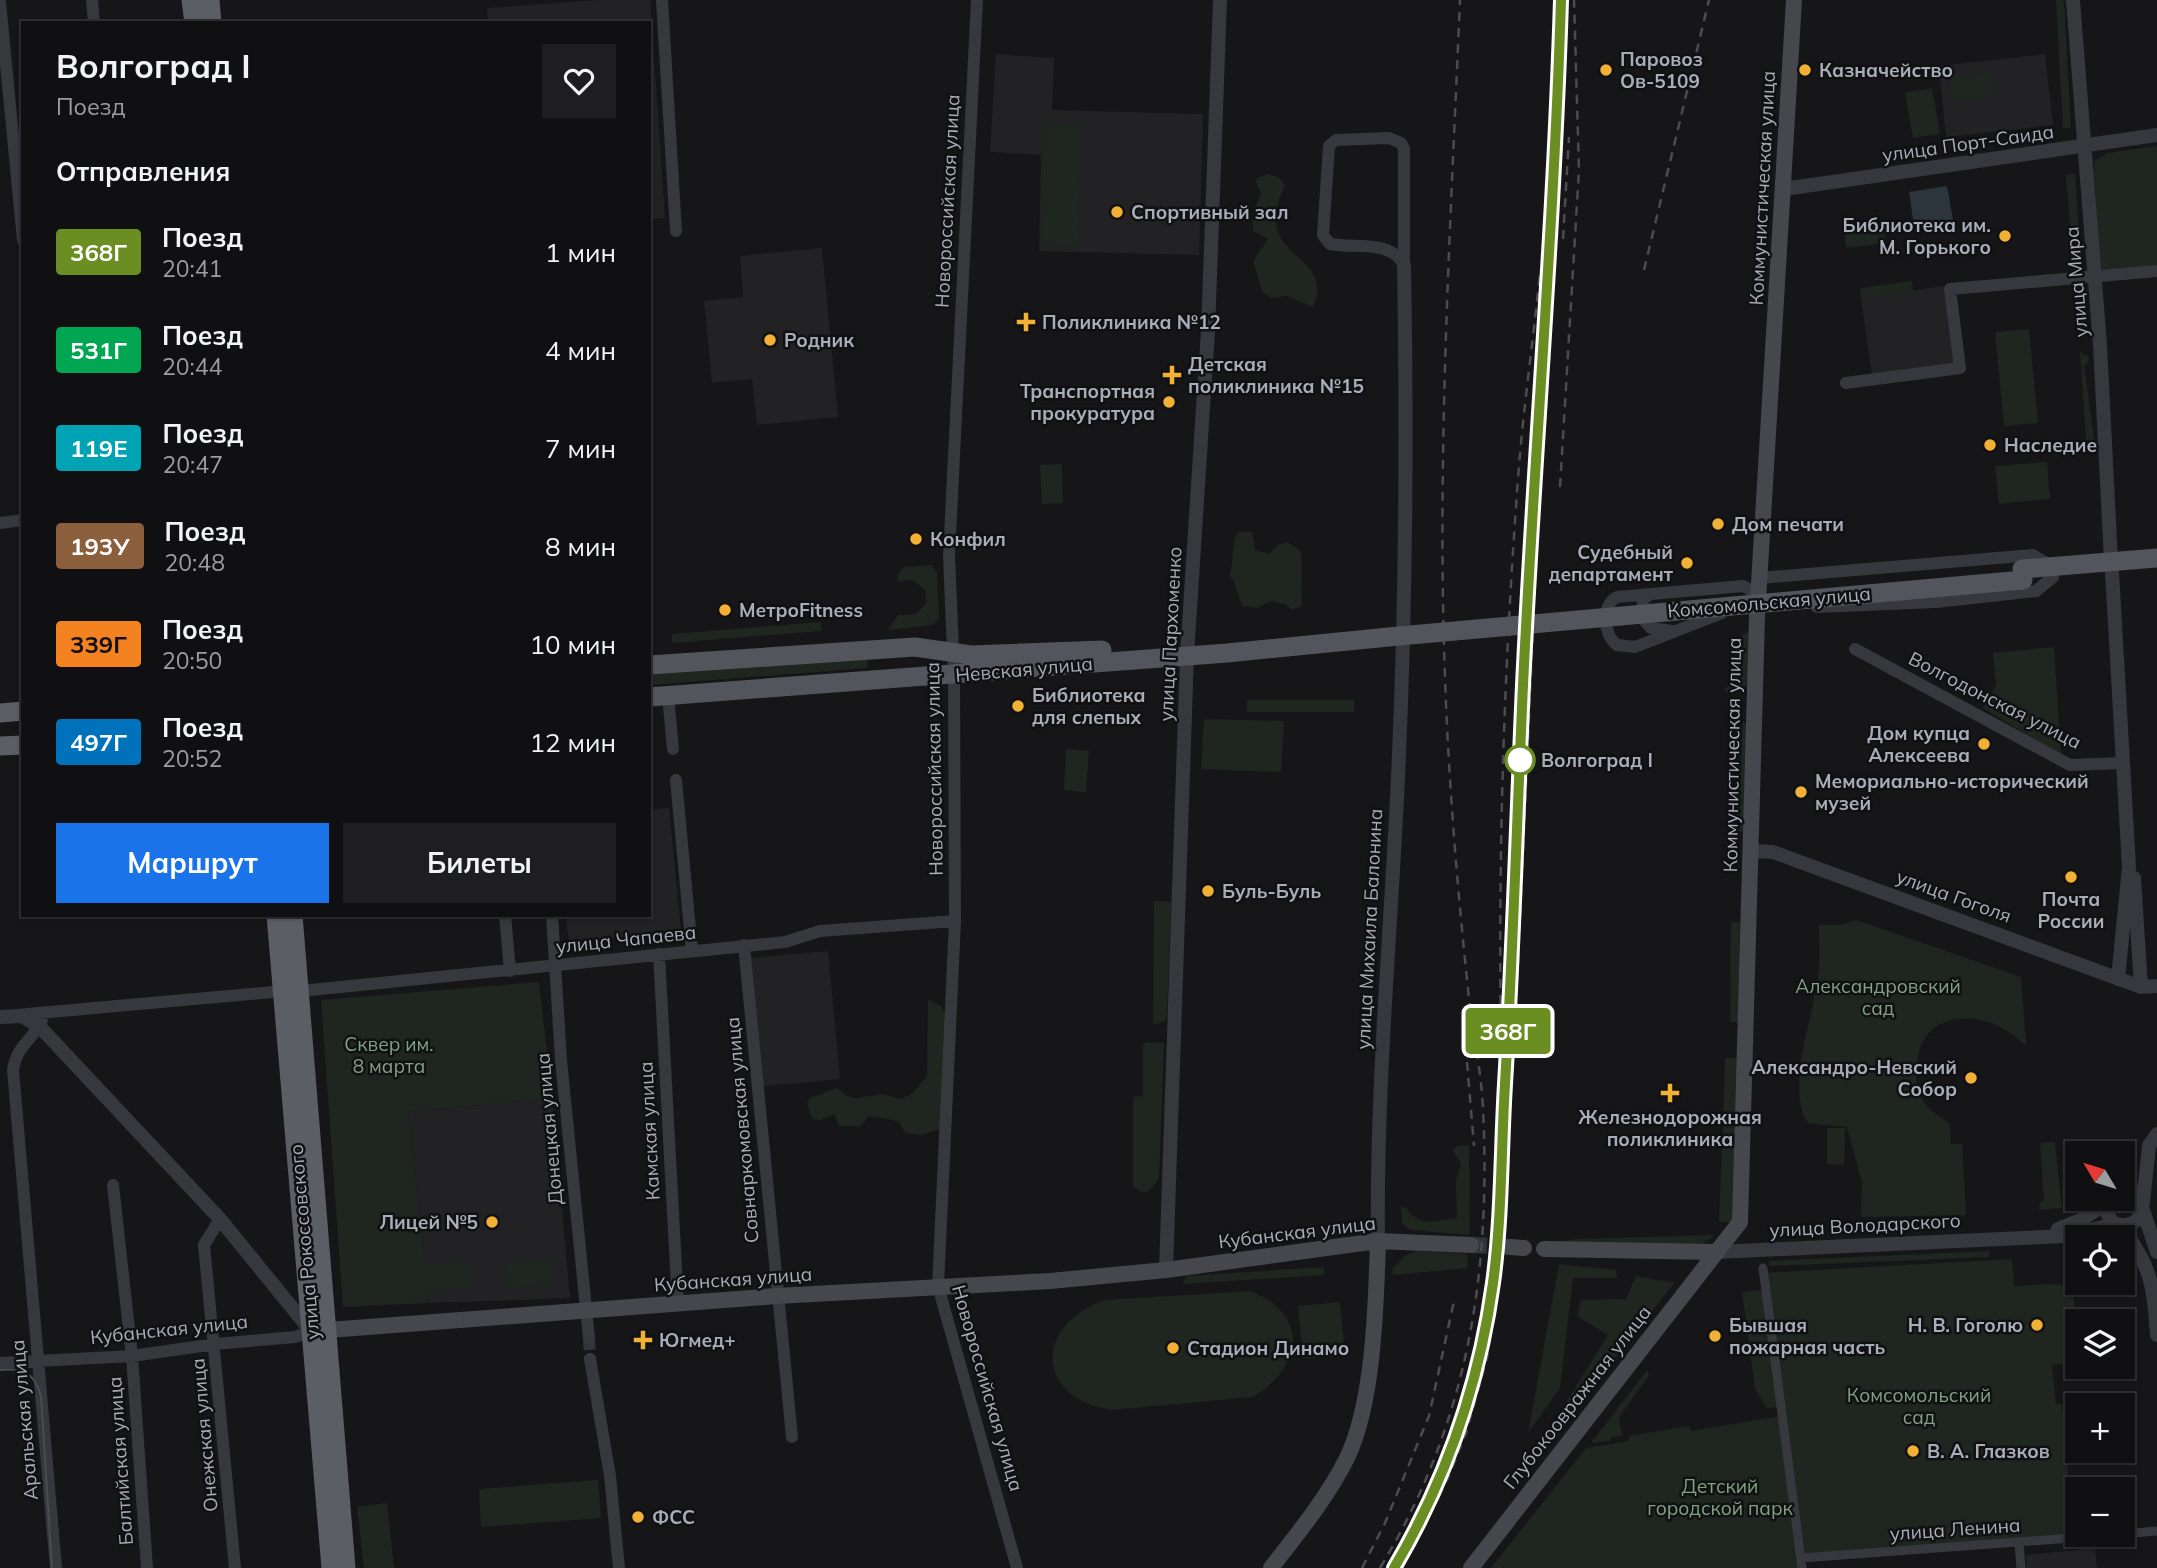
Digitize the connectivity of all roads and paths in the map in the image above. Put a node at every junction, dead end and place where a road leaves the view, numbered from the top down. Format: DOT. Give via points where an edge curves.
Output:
graph roads {
  1 [pos="92,0"];
  2 [pos="191,0"];
  3 [pos="209,0"];
  4 [pos="662,0"];
  5 [pos="977,0"];
  6 [pos="1220,0"];
  7 [pos="1794,0"];
  8 [pos="2073,0"];
  9 [pos="0,1"];
  10 [pos="94,21"];
  11 [pos="194,21"];
  12 [pos="212,21"];
  13 [pos="2157,135"];
  14 [pos="2084,146"];
  15 [pos="1784,189"];
  16 [pos="21,219"];
  17 [pos="676,231"];
  18 [pos="1404,265"];
  19 [pos="2157,271"];
  20 [pos="2094,277"];
  21 [pos="1846,383"];
  22 [pos="21,520"];
  23 [pos="0,523"];
  24 [pos="2157,558"];
  25 [pos="2112,566"];
  26 [pos="2052,572"];
  27 [pos="1759,576"];
  28 [pos="1743,586"];
  29 [pos="1651,594"];
  30 [pos="1757,603"];
  31 [pos="1674,631"];
  32 [pos="1399,632"];
  33 [pos="877,649"];
  34 [pos="1855,649"];
  35 [pos="1187,650"];
  36 [pos="952,654"];
  37 [pos="651,664"];
  38 [pos="954,675"];
  39 [pos="881,678"];
  40 [pos="659,696"];
  41 [pos="21,711"];
  42 [pos="0,713"];
  43 [pos="21,745"];
  44 [pos="0,746"];
  45 [pos="673,749"];
  46 [pos="2122,763"];
  47 [pos="676,780"];
  48 [pos="1751,851"];
  49 [pos="2129,867"];
  50 [pos="276,917"];
  51 [pos="293,917"];
  52 [pos="505,917"];
  53 [pos="552,917"];
  54 [pos="955,921"];
  55 [pos="744,945"];
  56 [pos="692,951"];
  57 [pos="659,954"];
  58 [pos="556,966"];
  59 [pos="510,971"];
  60 [pos="2118,979"];
  61 [pos="2157,986"];
  62 [pos="2141,987"];
  63 [pos="292,991"];
  64 [pos="5,1017"];
  65 [pos="42,1020"];
  66 [pos="2157,1134"];
  67 [pos="113,1185"];
  68 [pos="2135,1192"];
  69 [pos="2143,1206"];
  70 [pos="2091,1211"];
  71 [pos="2106,1211"];
  72 [pos="220,1219"];
  73 [pos="2118,1225"];
  74 [pos="2015,1236"];
  75 [pos="2065,1236"];
  76 [pos="1378,1241"];
  77 [pos="1471,1245"];
  78 [pos="2135,1248"];
  79 [pos="1544,1249"];
  80 [pos="1717,1252"];
  81 [pos="2157,1252"];
  82 [pos="1763,1268"];
  83 [pos="1166,1270"];
  84 [pos="938,1286"];
  85 [pos="777,1296"];
  86 [pos="678,1305"];
  87 [pos="585,1310"];
  88 [pos="320,1330"];
  89 [pos="2157,1335"];
  90 [pos="589,1338"];
  91 [pos="215,1344"];
  92 [pos="132,1356"];
  93 [pos="590,1359"];
  94 [pos="39,1360"];
  95 [pos="0,1363"];
  96 [pos="792,1437"];
  97 [pos="2157,1531"];
  98 [pos="2135,1533"];
  99 [pos="2065,1539"];
  100 [pos="2019,1542"];
  101 [pos="1802,1563"];
  102 [pos="56,1568"];
  103 [pos="147,1568"];
  104 [pos="236,1568"];
  105 [pos="331,1568"];
  106 [pos="346,1568"];
  107 [pos="619,1568"];
  108 [pos="1017,1568"];
  109 [pos="1271,1568"];
  110 [pos="1471,1568"];
  111 [pos="2021,1568"];
  1 -- 10 [label="street"];
  2 -- 11 [label="highway"];
  3 -- 12 [label="highway"];
  4 -- 17 [label="street"];
  5 -- 36 [label="street, Новороссийская улица" via="949,555"];
  6 -- 35 [label="street, улица Пархоменко" via="1208,331"];
  7 -- 15 [label="main road, Коммунистическая улица"];
  8 -- 14 [label="street, улица Мира"];
  9 -- 16 [label="street"];
  13 -- 14 [label="street, улица Порт-Саида"];
  14 -- 15 [label="street, улица Порт-Саида"];
  14 -- 20 [label="street, улица Мира"];
  15 -- 27 [label="main road, Коммунистическая улица"];
  18 -- 18 [label="street" via="1401,143 1388,138 1336,140 1327,152 1325,240 1335,245 1388,249"];
  18 -- 76 [label="street, улица Михаила Балонина" via="1408,491 1378,1130"];
  19 -- 20 [label="street"];
  20 -- 21 [label="street" via="1950,289 1960,368"];
  20 -- 25 [label="street, улица Мира"];
  22 -- 23 [label="street"];
  24 -- 25 [label="main road, Комсомольская улица"];
  25 -- 26 [label="main road, Комсомольская улица"];
  25 -- 46 [label="street, улица Мира"];
  26 -- 27 [label="street" via="2033,555"];
  26 -- 30 [label="street" via="2037,591 1943,602"];
  26 -- 32 [label="main road, Комсомольская улица"];
  27 -- 28 [label="street"];
  27 -- 30 [label="main road, Коммунистическая улица"];
  28 -- 29 [label="street"];
  28 -- 30 [label="street"];
  29 -- 31 [label="street" via="1643,599 1642,618 1651,628"];
  29 -- 31 [label="street" via="1612,600 1606,621 1611,640 1629,648"];
  30 -- 31 [label="street"];
  30 -- 48 [label="main road, Коммунистическая улица"];
  32 -- 35 [label="main road, Невская улица"];
  33 -- 36 [label="main road, Невская улица" via="915,647"];
  33 -- 37 [label="main road, Невская улица"];
  33 -- 39 [label="main road" via="891,660"];
  34 -- 46 [label="street, Волгодонская улица" via="2070,765"];
  35 -- 36 [label="main road, Невская улица"];
  35 -- 38 [label="main road, Невская улица"];
  35 -- 83 [label="street, улица Пархоменко"];
  36 -- 38 [label="street, Новороссийская улица"];
  38 -- 39 [label="main road, Невская улица"];
  38 -- 54 [label="street, Новороссийская улица"];
  39 -- 40 [label="main road, Невская улица"];
  40 -- 45 [label="street"];
  41 -- 42 [label="highway"];
  43 -- 44 [label="highway"];
  46 -- 49 [label="street, улица Мира"];
  47 -- 56 [label="street"];
  48 -- 60 [label="street, улица Гоголя" via="1773,852"];
  48 -- 80 [label="main road, Коммунистическая улица" via="1740,1222"];
  49 -- 60 [label="street, улица Мира"];
  49 -- 62 [label="street, улица Мира" via="2136,886"];
  50 -- 63 [label="highway, улица Рокоссовского"];
  51 -- 63 [label="highway, улица Рокоссовского"];
  52 -- 59 [label="street"];
  53 -- 58 [label="street, Донецкая улица"];
  54 -- 55 [label="street, улица Чапаева" via="820,931 785,942"];
  54 -- 84 [label="street, Новороссийская улица"];
  55 -- 56 [label="street, улица Чапаева"];
  55 -- 85 [label="street, Совнаркомовская улица"];
  56 -- 57 [label="street, улица Чапаева"];
  57 -- 58 [label="street, улица Чапаева"];
  57 -- 86 [label="street, Камская улица"];
  58 -- 59 [label="street, улица Чапаева"];
  58 -- 87 [label="street, Донецкая улица" via="568,1199"];
  59 -- 63 [label="street, улица Чапаева"];
  60 -- 62 [label="street, улица Гоголя"];
  61 -- 62 [label="street"];
  63 -- 65 [label="street, улица Чапаева"];
  63 -- 88 [label="highway, улица Рокоссовского"];
  64 -- 65 [label="street"];
  65 -- 72 [label="street"];
  65 -- 94 [label="street, Аральская улица" via="15,1054 13,1070"];
  66 -- 69 [label="street" via="2149,1146"];
  67 -- 92 [label="street, Балтийская улица"];
  68 -- 69 [label="street"];
  69 -- 73 [label="street" via="2135,1222"];
  69 -- 81 [label="street"];
  70 -- 74 [label="street" via="2066,1227"];
  71 -- 73 [label="street"];
  72 -- 88 [label="street"];
  72 -- 91 [label="street, Онежская улица" via="204,1245"];
  74 -- 75 [label="street"];
  74 -- 80 [label="street, улица Володарского"];
  76 -- 77 [label="main road, Кубанская улица"];
  76 -- 83 [label="main road, Кубанская улица"];
  76 -- 109 [label="main road, улица Михаила Балонина" via="1370,1362 1348,1455 1322,1501"];
  78 -- 89 [label="street" via="2147,1264"];
  79 -- 80 [label="main road"];
  80 -- 110 [label="main road, Глубокоовражная улица"];
  82 -- 101 [label="street"];
  83 -- 84 [label="main road, Кубанская улица"];
  84 -- 85 [label="main road, Кубанская улица"];
  84 -- 108 [label="street, Новороссийская улица"];
  85 -- 86 [label="main road, Кубанская улица"];
  85 -- 96 [label="street, Совнаркомовская улица"];
  86 -- 87 [label="main road, Кубанская улица"];
  87 -- 88 [label="main road, Кубанская улица"];
  87 -- 90 [label="street, Донецкая улица"];
  88 -- 91 [label="street, Кубанская улица" via="295,1337"];
  88 -- 105 [label="highway, улица Рокоссовского"];
  88 -- 106 [label="highway, улица Рокоссовского"];
  91 -- 92 [label="street, Кубанская улица"];
  91 -- 104 [label="street, Онежская улица"];
  92 -- 94 [label="street, Кубанская улица"];
  92 -- 103 [label="street, Балтийская улица"];
  93 -- 107 [label="street" via="610,1476"];
  94 -- 95 [label="street, Кубанская улица"];
  94 -- 102 [label="street, Аральская улица"];
  97 -- 98 [label="street"];
  99 -- 100 [label="street, улица Ленина"];
  100 -- 101 [label="street, улица Ленина"];
  100 -- 111 [label="street"];
}
